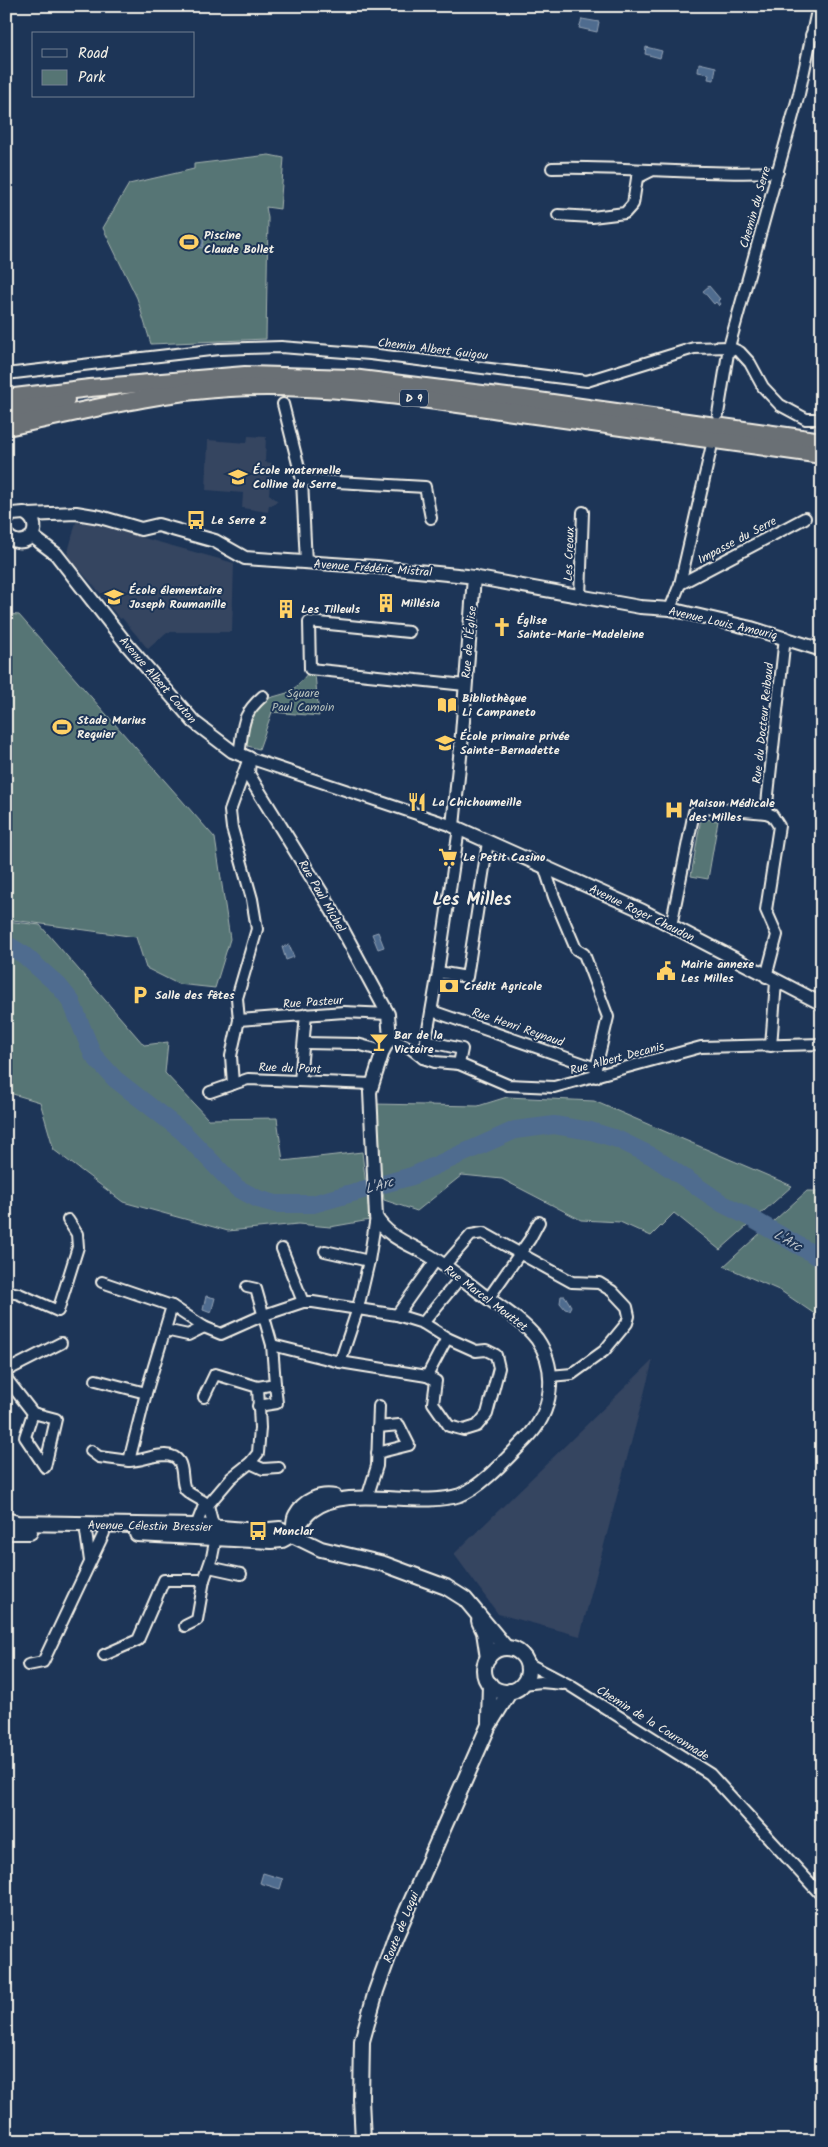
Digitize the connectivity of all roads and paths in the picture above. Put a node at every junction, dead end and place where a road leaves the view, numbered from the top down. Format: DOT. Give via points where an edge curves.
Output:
graph roads {
  1 [pos="818,6"];
  2 [pos="817,35"];
  3 [pos="552,168"];
  4 [pos="652,171"];
  5 [pos="778,172"];
  6 [pos="558,215"];
  7 [pos="730,347"];
  8 [pos="6,374"];
  9 [pos="159,382"];
  10 [pos="6,398"];
  11 [pos="283,404"];
  12 [pos="6,412"];
  13 [pos="718,414"];
  14 [pos="822,419"];
  15 [pos="6,427"];
  16 [pos="822,441"];
  17 [pos="711,449"];
  18 [pos="822,455"];
  19 [pos="302,480"];
  20 [pos="583,512"];
  21 [pos="55,513"];
  22 [pos="8,515"];
  23 [pos="28,515"];
  24 [pos="432,518"];
  25 [pos="805,518"];
  26 [pos="33,532"];
  27 [pos="6,534"];
  28 [pos="306,563"];
  29 [pos="474,577"];
  30 [pos="680,584"];
  31 [pos="580,597"];
  32 [pos="670,609"];
  33 [pos="409,632"];
  34 [pos="784,637"];
  35 [pos="822,650"];
  36 [pos="465,685"];
  37 [pos="263,696"];
  38 [pos="244,756"];
  39 [pos="766,813"];
  40 [pos="456,827"];
  41 [pos="488,842"];
  42 [pos="544,866"];
  43 [pos="671,926"];
  44 [pos="438,972"];
  45 [pos="771,980"];
  46 [pos="822,1004"];
  47 [pos="432,1011"];
  48 [pos="306,1014"];
  49 [pos="388,1014"];
  50 [pos="239,1020"];
  51 [pos="390,1038"];
  52 [pos="426,1041"];
  53 [pos="304,1043"];
  54 [pos="822,1044"];
  55 [pos="771,1046"];
  56 [pos="383,1051"];
  57 [pos="423,1058"];
  58 [pos="459,1064"];
  59 [pos="596,1072"];
  60 [pos="300,1081"];
  61 [pos="233,1084"];
  62 [pos="372,1084"];
  63 [pos="210,1092"];
  64 [pos="375,1212"];
  65 [pos="68,1220"];
  66 [pos="539,1222"];
  67 [pos="282,1249"];
  68 [pos="326,1251"];
  69 [pos="519,1253"];
  70 [pos="369,1261"];
  71 [pos="440,1263"];
  72 [pos="460,1278"];
  73 [pos="102,1282"];
  74 [pos="247,1287"];
  75 [pos="6,1291"];
  76 [pos="488,1299"];
  77 [pos="303,1302"];
  78 [pos="172,1306"];
  79 [pos="358,1308"];
  80 [pos="397,1315"];
  81 [pos="264,1316"];
  82 [pos="423,1323"];
  83 [pos="204,1327"];
  84 [pos="165,1330"];
  85 [pos="447,1338"];
  86 [pos="61,1343"];
  87 [pos="272,1345"];
  88 [pos="340,1362"];
  89 [pos="6,1371"];
  90 [pos="427,1376"];
  91 [pos="550,1376"];
  92 [pos="6,1378"];
  93 [pos="96,1380"];
  94 [pos="275,1384"];
  95 [pos="258,1386"];
  96 [pos="146,1393"];
  97 [pos="204,1396"];
  98 [pos="258,1406"];
  99 [pos="379,1406"];
  100 [pos="33,1413"];
  101 [pos="378,1427"];
  102 [pos="91,1451"];
  103 [pos="377,1453"];
  104 [pos="129,1461"];
  105 [pos="250,1463"];
  106 [pos="279,1468"];
  107 [pos="368,1498"];
  108 [pos="208,1505"];
  109 [pos="6,1520"];
  110 [pos="196,1526"];
  111 [pos="6,1532"];
  112 [pos="86,1532"];
  113 [pos="215,1532"];
  114 [pos="104,1533"];
  115 [pos="293,1534"];
  116 [pos="90,1561"];
  117 [pos="209,1567"];
  118 [pos="241,1574"];
  119 [pos="204,1580"];
  120 [pos="476,1614"];
  121 [pos="185,1626"];
  122 [pos="506,1648"];
  123 [pos="104,1654"];
  124 [pos="488,1658"];
  125 [pos="527,1663"];
  126 [pos="28,1665"];
  127 [pos="490,1684"];
  128 [pos="523,1684"];
  129 [pos="569,1685"];
  130 [pos="510,1691"];
  131 [pos="489,1725"];
  132 [pos="822,1896"];
  133 [pos="363,2141"];
  1 -- 2 [label="street, Chemin du Serre"];
  2 -- 5 [label="street, Chemin du Serre"];
  3 -- 4 [label="street"];
  4 -- 5 [label="street"];
  4 -- 6 [label="street" via="637,178 634,204 625,213 592,217"];
  5 -- 7 [label="street, Chemin du Serre"];
  7 -- 8 [label="street, Chemin Albert Guigou" via="694,348 587,381 370,354 281,347 219,349"];
  7 -- 13 [label="street, Chemin du Serre"];
  7 -- 14 [label="street" via="750,363 763,387 780,405 806,418"];
  9 -- 10 [label="highway"];
  9 -- 12 [label="highway, D 9"];
  9 -- 16 [label="highway, D 9" via="245,375 352,378"];
  11 -- 19 [label="street"];
  15 -- 18 [label="highway, D 9" via="181,394 230,388 294,388 399,396"];
  17 -- 30 [label="street"];
  19 -- 24 [label="street" via="425,487"];
  19 -- 28 [label="street"];
  20 -- 31 [label="street, Les Creoux"];
  21 -- 23 [label="street, Avenue Frédéric Mistral"];
  21 -- 26 [label="street" via="39,522"];
  21 -- 28 [label="street, Avenue Frédéric Mistral" via="76,513 115,521 163,519 227,539 272,559"];
  22 -- 23 [label="street, Avenue Frédéric Mistral" via="20,512"];
  23 -- 26 [label="street" via="34,522"];
  25 -- 30 [label="street, Impasse du Serre"];
  26 -- 27 [label="street" via="25,541 17,542"];
  26 -- 38 [label="street, Avenue Albert Couton" via="56,554 188,716 206,732"];
  28 -- 29 [label="street, Avenue Frédéric Mistral"];
  29 -- 31 [label="street, Avenue Louis Amouriq"];
  29 -- 36 [label="street, Rue de l'Église"];
  30 -- 32 [label="street"];
  31 -- 32 [label="street, Avenue Louis Amouriq"];
  32 -- 34 [label="street, Avenue Louis Amouriq"];
  33 -- 36 [label="street" via="309,622 310,669"];
  34 -- 35 [label="street, Avenue Louis Amouriq"];
  34 -- 39 [label="street, Rue du Docteur Reibaud"];
  36 -- 40 [label="street, Rue de l'Église"];
  37 -- 38 [label="street" via="245,718"];
  38 -- 40 [label="street, Avenue Albert Couton"];
  38 -- 49 [label="street, Rue Paul Michel" via="248,774 332,910"];
  38 -- 50 [label="street" via="230,812 257,929 237,998"];
  39 -- 43 [label="street" via="711,808 694,812"];
  39 -- 45 [label="street" via="779,826 766,910 777,935"];
  40 -- 41 [label="street, Avenue Roger Chaudon"];
  40 -- 44 [label="street"];
  41 -- 42 [label="street, Avenue Roger Chaudon"];
  41 -- 44 [label="street" via="467,977"];
  42 -- 43 [label="street, Avenue Roger Chaudon"];
  42 -- 59 [label="street" via="576,949 584,954 608,1017"];
  43 -- 45 [label="street, Avenue Roger Chaudon"];
  44 -- 47 [label="street"];
  45 -- 46 [label="street, Avenue Roger Chaudon"];
  45 -- 55 [label="street"];
  47 -- 52 [label="street"];
  47 -- 59 [label="street, Rue Henri Reynaud"];
  48 -- 49 [label="street, Rue Pasteur"];
  48 -- 50 [label="street, Rue Pasteur"];
  48 -- 53 [label="street"];
  49 -- 51 [label="street, Rue Paul Michel"];
  50 -- 61 [label="street" via="231,1056"];
  51 -- 56 [label="street"];
  51 -- 57 [label="street"];
  52 -- 57 [label="street"];
  52 -- 58 [label="street" via="462,1049"];
  53 -- 56 [label="street" via="357,1044"];
  53 -- 60 [label="street"];
  54 -- 55 [label="street, Rue Albert Decanis"];
  55 -- 59 [label="street, Rue Albert Decanis" via="701,1047"];
  56 -- 62 [label="street"];
  57 -- 58 [label="street, Rue Albert Decanis"];
  58 -- 59 [label="street, Rue Albert Decanis" via="508,1085 554,1087"];
  60 -- 61 [label="street, Rue du Pont" via="248,1079"];
  60 -- 62 [label="street, Rue du Pont"];
  61 -- 63 [label="street, Rue du Pont"];
  62 -- 64 [label="street" via="370,1112"];
  64 -- 70 [label="street"];
  64 -- 71 [label="street, Rue Marcel Mouttet" via="381,1226 388,1232"];
  65 -- 75 [label="street" via="77,1234 78,1247 58,1311"];
  66 -- 69 [label="street"];
  67 -- 77 [label="street"];
  68 -- 70 [label="street"];
  69 -- 71 [label="street" via="490,1236 476,1233"];
  69 -- 76 [label="street"];
  69 -- 91 [label="street" via="572,1282 599,1283 624,1302 629,1316 621,1332 604,1351 572,1374"];
  70 -- 79 [label="street"];
  71 -- 72 [label="street, Rue Marcel Mouttet"];
  71 -- 80 [label="street"];
  72 -- 76 [label="street, Rue Marcel Mouttet"];
  72 -- 82 [label="street"];
  73 -- 78 [label="street"];
  74 -- 81 [label="street" via="256,1289"];
  76 -- 91 [label="street, Rue Marcel Mouttet" via="537,1339"];
  77 -- 79 [label="street"];
  77 -- 81 [label="street"];
  78 -- 83 [label="street"];
  78 -- 84 [label="street"];
  79 -- 80 [label="street"];
  79 -- 88 [label="street"];
  80 -- 82 [label="street"];
  81 -- 83 [label="street" via="221,1334"];
  81 -- 87 [label="street"];
  82 -- 85 [label="street"];
  83 -- 84 [label="street" via="188,1335"];
  84 -- 96 [label="street"];
  85 -- 90 [label="street"];
  85 -- 90 [label="street" via="476,1351 486,1350 496,1355 499,1368 487,1414 477,1426 464,1430 449,1426 433,1403 436,1381"];
  86 -- 89 [label="street"];
  87 -- 88 [label="street"];
  87 -- 94 [label="street"];
  88 -- 90 [label="street"];
  91 -- 107 [label="street, Rue Marcel Mouttet" via="550,1393 544,1414 534,1431 474,1487 460,1495 440,1499"];
  92 -- 100 [label="street"];
  93 -- 96 [label="street"];
  94 -- 95 [label="street"];
  94 -- 98 [label="street" via="277,1403"];
  95 -- 97 [label="street" via="215,1374"];
  95 -- 98 [label="street"];
  96 -- 104 [label="street"];
  98 -- 105 [label="street" via="258,1453"];
  99 -- 101 [label="street"];
  100 -- 100 [label="street" via="26,1437 45,1467 56,1419"];
  101 -- 103 [label="street"];
  101 -- 103 [label="street" via="399,1425 409,1445"];
  102 -- 104 [label="street" via="99,1457"];
  103 -- 107 [label="street" via="377,1466"];
  104 -- 108 [label="street" via="164,1455 177,1460 183,1470 186,1491"];
  105 -- 106 [label="street" via="263,1468"];
  105 -- 108 [label="street"];
  107 -- 115 [label="street, Rue Marcel Mouttet" via="344,1498 325,1503 311,1512"];
  108 -- 110 [label="street" via="203,1508"];
  108 -- 113 [label="street"];
  109 -- 110 [label="main road, Avenue Célestin Bressier" via="17,1523"];
  110 -- 113 [label="main road, Avenue Célestin Bressier"];
  111 -- 112 [label="main road, Avenue Célestin Bressier"];
  112 -- 114 [label="main road, Avenue Célestin Bressier"];
  112 -- 116 [label="street"];
  113 -- 114 [label="main road, Avenue Célestin Bressier"];
  113 -- 115 [label="main road, Avenue Célestin Bressier" via="271,1540 282,1540"];
  113 -- 117 [label="street"];
  114 -- 116 [label="street"];
  115 -- 120 [label="main road" via="321,1549 384,1564 446,1587 465,1599"];
  116 -- 126 [label="street" via="43,1662"];
  117 -- 118 [label="street"];
  117 -- 119 [label="street"];
  119 -- 121 [label="street" via="197,1620"];
  119 -- 123 [label="street" via="164,1580 138,1640"];
  120 -- 122 [label="main road"];
  120 -- 124 [label="main road" via="484,1632"];
  122 -- 124 [label="main road" via="492,1652"];
  122 -- 125 [label="main road" via="519,1652"];
  124 -- 127 [label="main road" via="484,1671"];
  125 -- 128 [label="main road" via="527,1678"];
  125 -- 129 [label="street, Chemin de la Couronnade"];
  127 -- 130 [label="main road" via="502,1691"];
  127 -- 131 [label="main road, Route de Loqui"];
  128 -- 129 [label="street, Chemin de la Couronnade"];
  128 -- 130 [label="main road"];
  129 -- 132 [label="street, Chemin de la Couronnade" via="710,1774"];
  130 -- 131 [label="main road, Route de Loqui"];
  131 -- 133 [label="main road, Route de Loqui" via="395,1938 376,1991 362,2041"];
}
